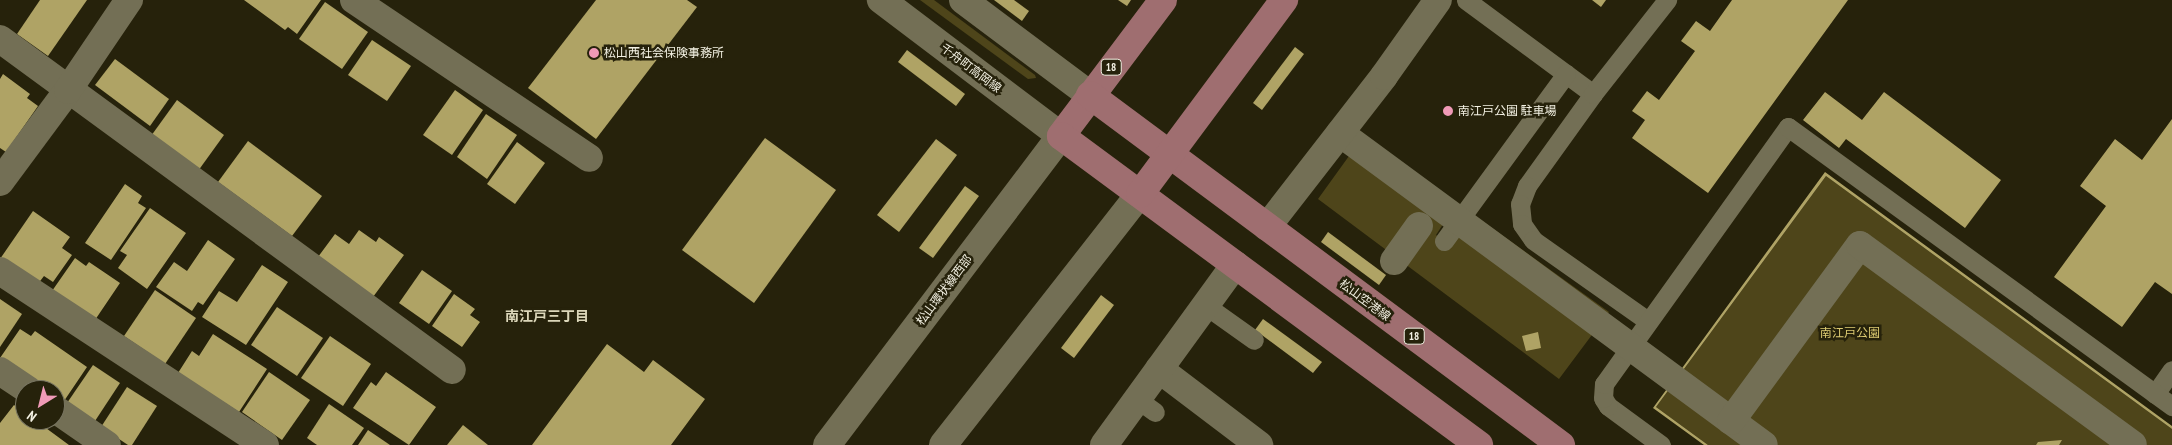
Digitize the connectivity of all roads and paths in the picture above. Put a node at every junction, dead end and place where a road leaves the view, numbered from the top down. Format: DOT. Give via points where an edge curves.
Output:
graph roads {
  1 [pos="129,0"];
  2 [pos="354,0"];
  3 [pos="881,0"];
  4 [pos="963,0"];
  5 [pos="1163,0"];
  6 [pos="1284,0"];
  7 [pos="1438,0"];
  8 [pos="1466,0"];
  9 [pos="1667,0"];
  10 [pos="0,39"];
  11 [pos="1566,74"];
  12 [pos="68,90"];
  13 [pos="1593,94"];
  14 [pos="1090,95"];
  15 [pos="1061,136"];
  16 [pos="1348,140"];
  17 [pos="1169,154"];
  18 [pos="589,158"];
  19 [pos="0,182"];
  20 [pos="1140,194"];
  21 [pos="1429,212"];
  22 [pos="1267,227"];
  23 [pos="1444,240"];
  24 [pos="1394,261"];
  25 [pos="1234,265"];
  26 [pos="0,271"];
  27 [pos="1206,305"];
  28 [pos="1648,321"];
  29 [pos="1254,340"];
  30 [pos="452,370"];
  31 [pos="2172,370"];
  32 [pos="0,371"];
  33 [pos="1167,375"];
  34 [pos="15,381"];
  35 [pos="2155,394"];
  36 [pos="2172,406"];
  37 [pos="65,416"];
  38 [pos="1731,421"];
  39 [pos="1261,439"];
  40 [pos="107,445"];
  41 [pos="265,445"];
  42 [pos="827,445"];
  43 [pos="943,445"];
  44 [pos="1104,445"];
  45 [pos="1479,445"];
  46 [pos="1561,445"];
  47 [pos="1661,445"];
  48 [pos="1764,445"];
  49 [pos="2133,445"];
  1 -- 12 [label="street"];
  2 -- 18 [label="street"];
  3 -- 15 [label="street, 千舟町高岡線"];
  4 -- 14 [label="street"];
  5 -- 14 [label="main road, 18"];
  6 -- 17 [label="main road"];
  7 -- 16 [label="street" via="1384,76"];
  8 -- 11 [label="lane"];
  9 -- 13 [label="lane"];
  10 -- 12 [label="street"];
  11 -- 13 [label="lane"];
  11 -- 23 [label="lane"];
  12 -- 19 [label="street"];
  12 -- 30 [label="street"];
  13 -- 28 [label="lane" via="1527,186 1520,204 1522,224 1533,240"];
  14 -- 15 [label="main road, 18"];
  14 -- 17 [label="main road, 松山空港線 / 18"];
  15 -- 20 [label="main road"];
  15 -- 42 [label="street, 松山環状線西部"];
  16 -- 21 [label="street"];
  16 -- 22 [label="street"];
  17 -- 20 [label="main road"];
  17 -- 22 [label="main road, 松山空港線 / 18"];
  20 -- 25 [label="main road"];
  20 -- 43 [label="street"];
  21 -- 24 [label="street"];
  21 -- 38 [label="street"];
  22 -- 46 [label="main road, 松山空港線 / 18"];
  25 -- 27 [label="street"];
  25 -- 45 [label="main road"];
  26 -- 41 [label="street"];
  27 -- 29 [label="lane"];
  27 -- 33 [label="street"];
  28 -- 35 [label="lane" via="1788,126"];
  28 -- 47 [label="lane" via="1605,381 1602,394 1608,406"];
  31 -- 35 [label="lane"];
  32 -- 34 [label="street"];
  33 -- 39 [label="street"];
  33 -- 44 [label="street" via="1146,406"];
  35 -- 36 [label="lane"];
  37 -- 40 [label="street"];
  38 -- 48 [label="street"];
  38 -- 49 [label="street" via="1860,244"];
}
